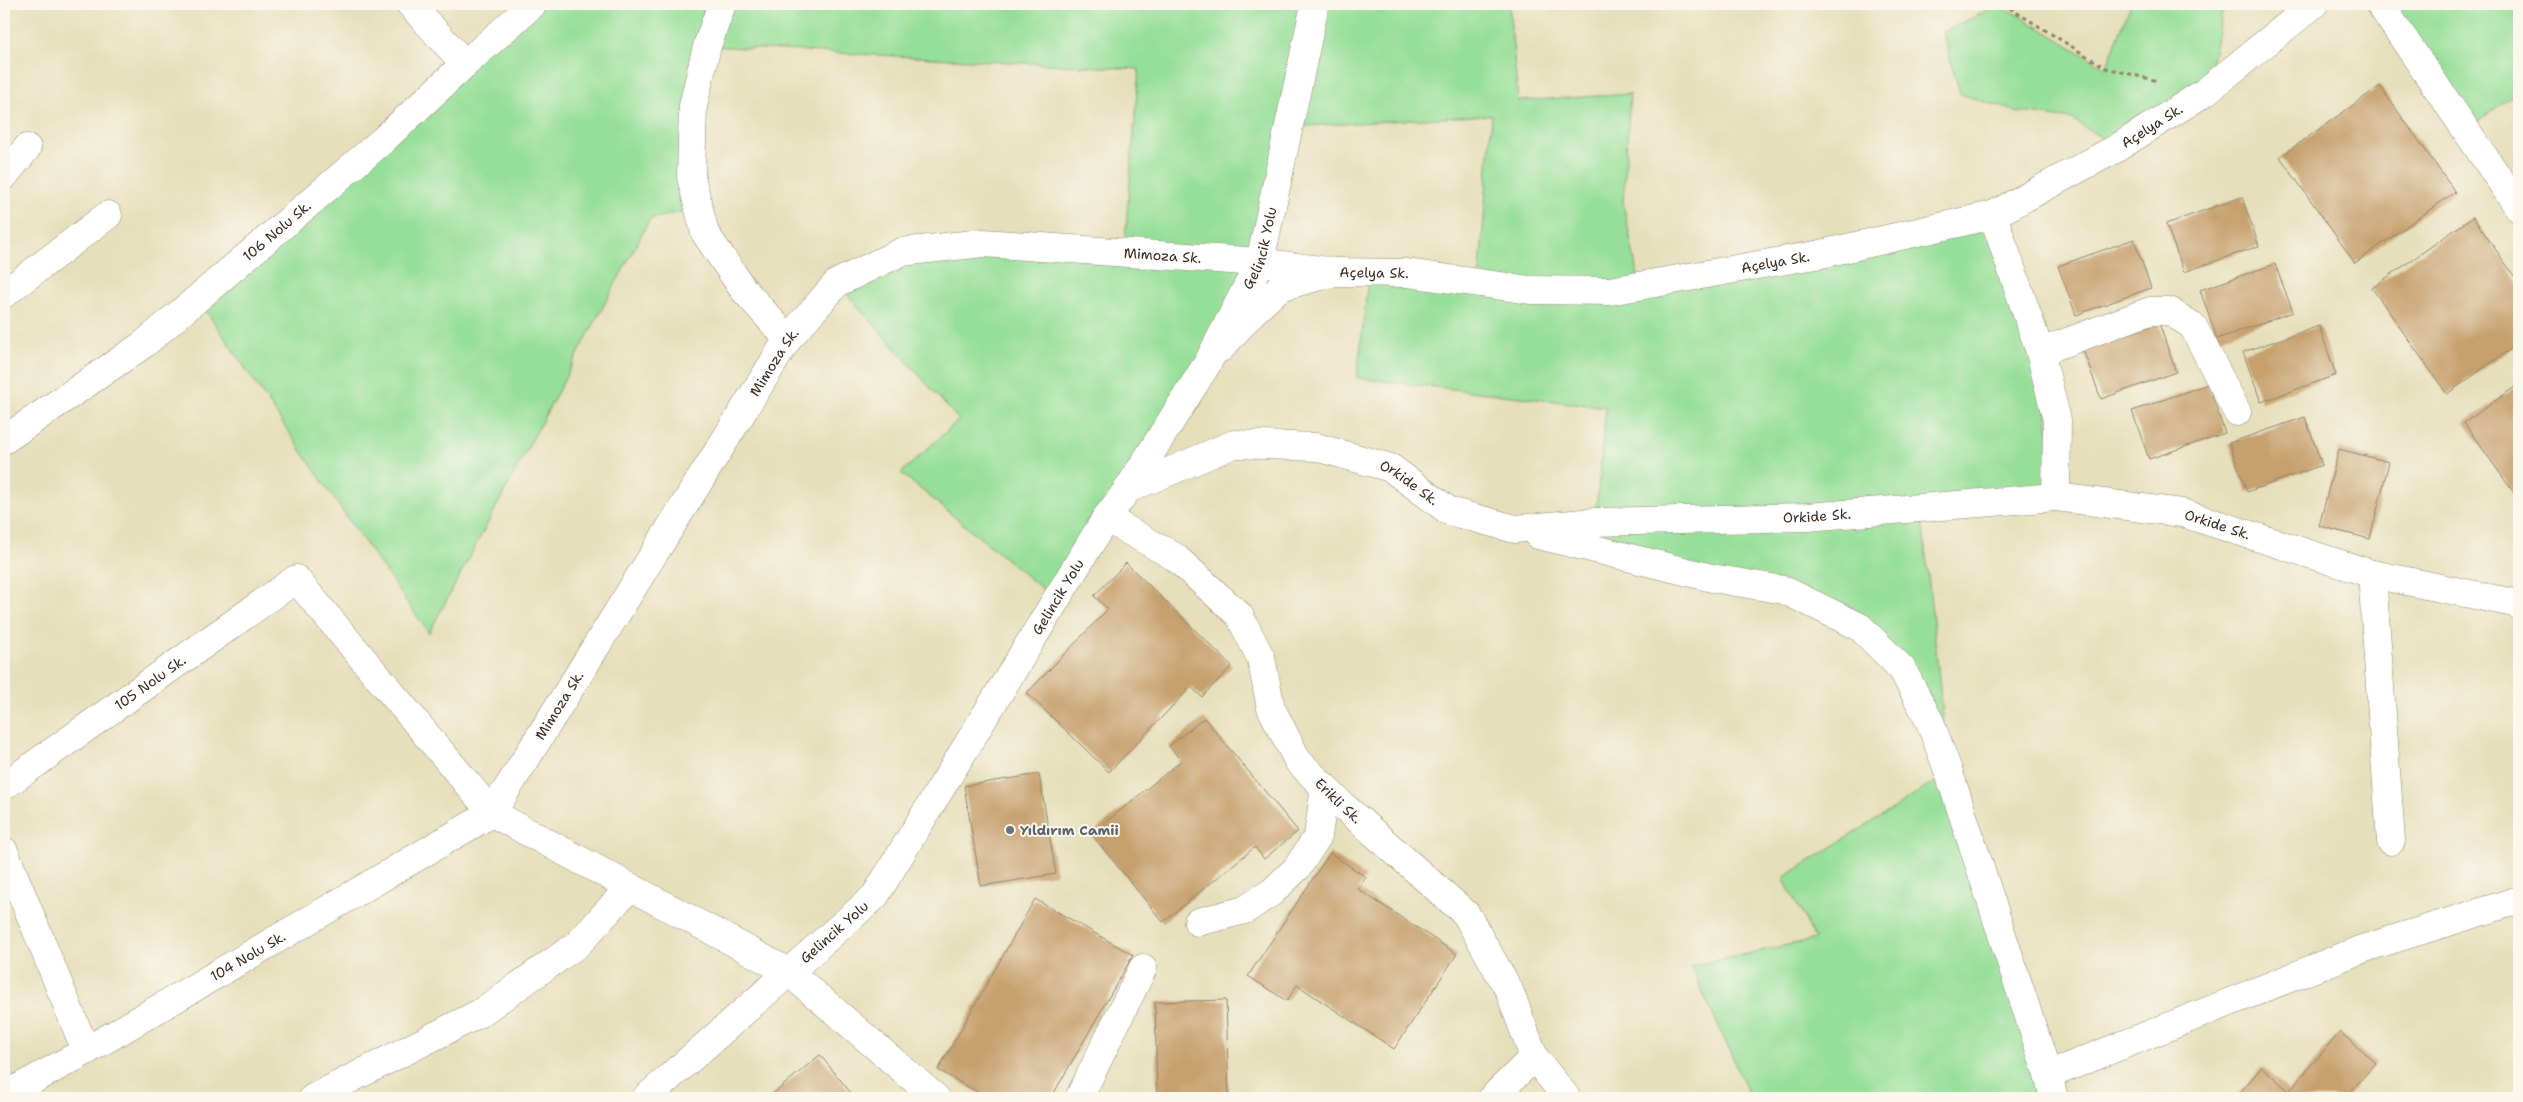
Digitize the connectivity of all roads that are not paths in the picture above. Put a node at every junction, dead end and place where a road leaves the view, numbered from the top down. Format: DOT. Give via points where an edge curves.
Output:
graph roads {
  1 [pos="410,4"];
  2 [pos="533,4"];
  3 [pos="722,4"];
  4 [pos="1315,4"];
  5 [pos="2314,4"];
  6 [pos="2380,4"];
  7 [pos="465,64"];
  8 [pos="27,148"];
  9 [pos="4,176"];
  10 [pos="2519,208"];
  11 [pos="108,215"];
  12 [pos="1993,215"];
  13 [pos="1260,262"];
  14 [pos="1335,272"];
  15 [pos="4,294"];
  16 [pos="788,339"];
  17 [pos="2040,352"];
  18 [pos="1206,364"];
  19 [pos="2237,412"];
  20 [pos="4,440"];
  21 [pos="1128,489"];
  22 [pos="2056,496"];
  23 [pos="1106,518"];
  24 [pos="1515,529"];
  25 [pos="2372,574"];
  26 [pos="2519,604"];
  27 [pos="4,786"];
  28 [pos="1325,787"];
  29 [pos="492,813"];
  30 [pos="2391,841"];
  31 [pos="4,851"];
  32 [pos="630,887"];
  33 [pos="2519,900"];
  34 [pos="1198,922"];
  35 [pos="1143,968"];
  36 [pos="789,972"];
  37 [pos="86,1051"];
  38 [pos="1534,1056"];
  39 [pos="2051,1087"];
  40 [pos="4,1096"];
  41 [pos="314,1098"];
  42 [pos="646,1098"];
  43 [pos="936,1098"];
  44 [pos="1079,1098"];
  45 [pos="1492,1098"];
  46 [pos="1567,1098"];
  1 -- 7 [label="street"];
  2 -- 7 [label="street, 106 Nolu Sk."];
  3 -- 16 [label="street" via="707,46 693,106 692,177 705,234 744,289"];
  4 -- 13 [label="street, Gelincik Yolu"];
  5 -- 12 [label="street, Açelya Sk." via="2205,92 2117,148"];
  6 -- 10 [label="street"];
  7 -- 20 [label="street, 106 Nolu Sk." via="382,142 144,344"];
  8 -- 9 [label="street"];
  11 -- 15 [label="street"];
  12 -- 14 [label="street, Açelya Sk." via="1821,254 1610,291 1530,290 1407,273"];
  12 -- 17 [label="street"];
  13 -- 14 [label="street, Mimoza Sk."];
  13 -- 16 [label="street, Mimoza Sk." via="984,243 901,252 838,283"];
  13 -- 18 [label="street, Gelincik Yolu"];
  14 -- 18 [label="street, Açelya Sk." via="1280,286"];
  16 -- 29 [label="street, Mimoza Sk."];
  17 -- 19 [label="street" via="2150,311 2169,310 2193,326"];
  17 -- 22 [label="street" via="2056,420"];
  18 -- 21 [label="street, Gelincik Yolu"];
  21 -- 23 [label="street, Gelincik Yolu"];
  21 -- 24 [label="street, Orkide Sk." via="1234,444 1316,447 1391,468 1449,511"];
  22 -- 24 [label="street, Orkide Sk." via="1807,517 1596,522"];
  22 -- 25 [label="street, Orkide Sk." via="2182,513"];
  23 -- 28 [label="street, Erikli Sk." via="1176,557 1239,615 1261,658 1271,708 1298,761"];
  23 -- 36 [label="street, Gelincik Yolu" via="875,896"];
  24 -- 39 [label="street" via="1712,578 1784,590 1860,627 1902,669 1930,722 1949,773"];
  25 -- 26 [label="street, Orkide Sk."];
  25 -- 30 [label="street"];
  27 -- 29 [label="street, 105 Nolu Sk." via="296,579"];
  28 -- 34 [label="street" via="1318,836 1297,868 1272,892 1245,910"];
  28 -- 38 [label="street, Erikli Sk." via="1466,914 1509,990"];
  29 -- 32 [label="street"];
  29 -- 37 [label="street, 104 Nolu Sk."];
  31 -- 37 [label="street"];
  32 -- 36 [label="street"];
  32 -- 41 [label="street" via="578,944 480,1013"];
  33 -- 39 [label="street" via="2362,949"];
  35 -- 44 [label="street"];
  36 -- 42 [label="street, Gelincik Yolu"];
  36 -- 43 [label="street"];
  37 -- 40 [label="street, 104 Nolu Sk."];
  38 -- 45 [label="street"];
  38 -- 46 [label="street, Erikli Sk."];
}
